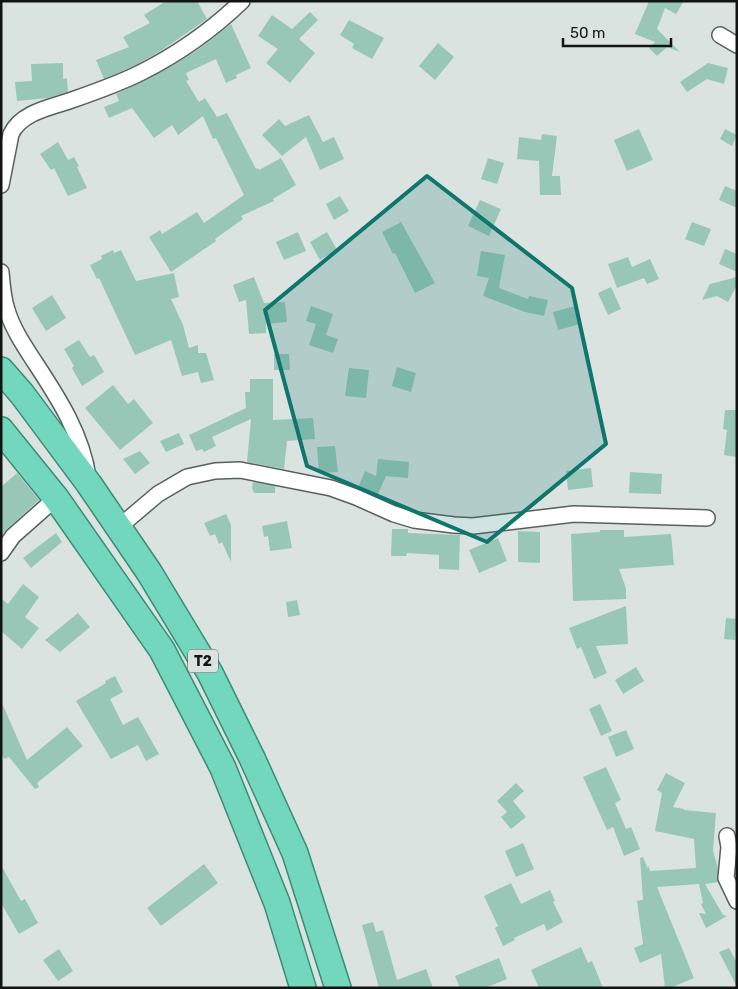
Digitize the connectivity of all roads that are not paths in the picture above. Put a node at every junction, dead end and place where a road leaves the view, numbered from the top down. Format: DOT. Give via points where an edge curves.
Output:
graph roads {
  1 [pos="242,1"];
  2 [pos="720,35"];
  3 [pos="737,45"];
  4 [pos="1,185"];
  5 [pos="1,272"];
  6 [pos="1,370"];
  7 [pos="1,430"];
  8 [pos="89,484"];
  9 [pos="56,498"];
  10 [pos="707,518"];
  11 [pos="119,527"];
  12 [pos="1,552"];
  13 [pos="727,836"];
  14 [pos="737,901"];
  15 [pos="303,988"];
  16 [pos="338,988"];
  1 -- 4 [label="street" via="197,39 138,74 20,120 11,134"];
  2 -- 3 [label="street"];
  5 -- 8 [label="street" via="7,311 77,434 86,457"];
  6 -- 8 [label="highway, T2"];
  7 -- 9 [label="highway, T2"];
  8 -- 11 [label="highway, T2"];
  9 -- 12 [label="street" via="13,536"];
  9 -- 15 [label="highway, T2" via="162,650 223,768 277,902"];
  10 -- 11 [label="street" via="574,514 473,526 437,524 394,514 330,488 240,470 224,470 187,477 158,494"];
  11 -- 16 [label="highway, T2" via="210,673 252,758 296,852"];
  13 -- 14 [label="street" via="726,878"];
}
